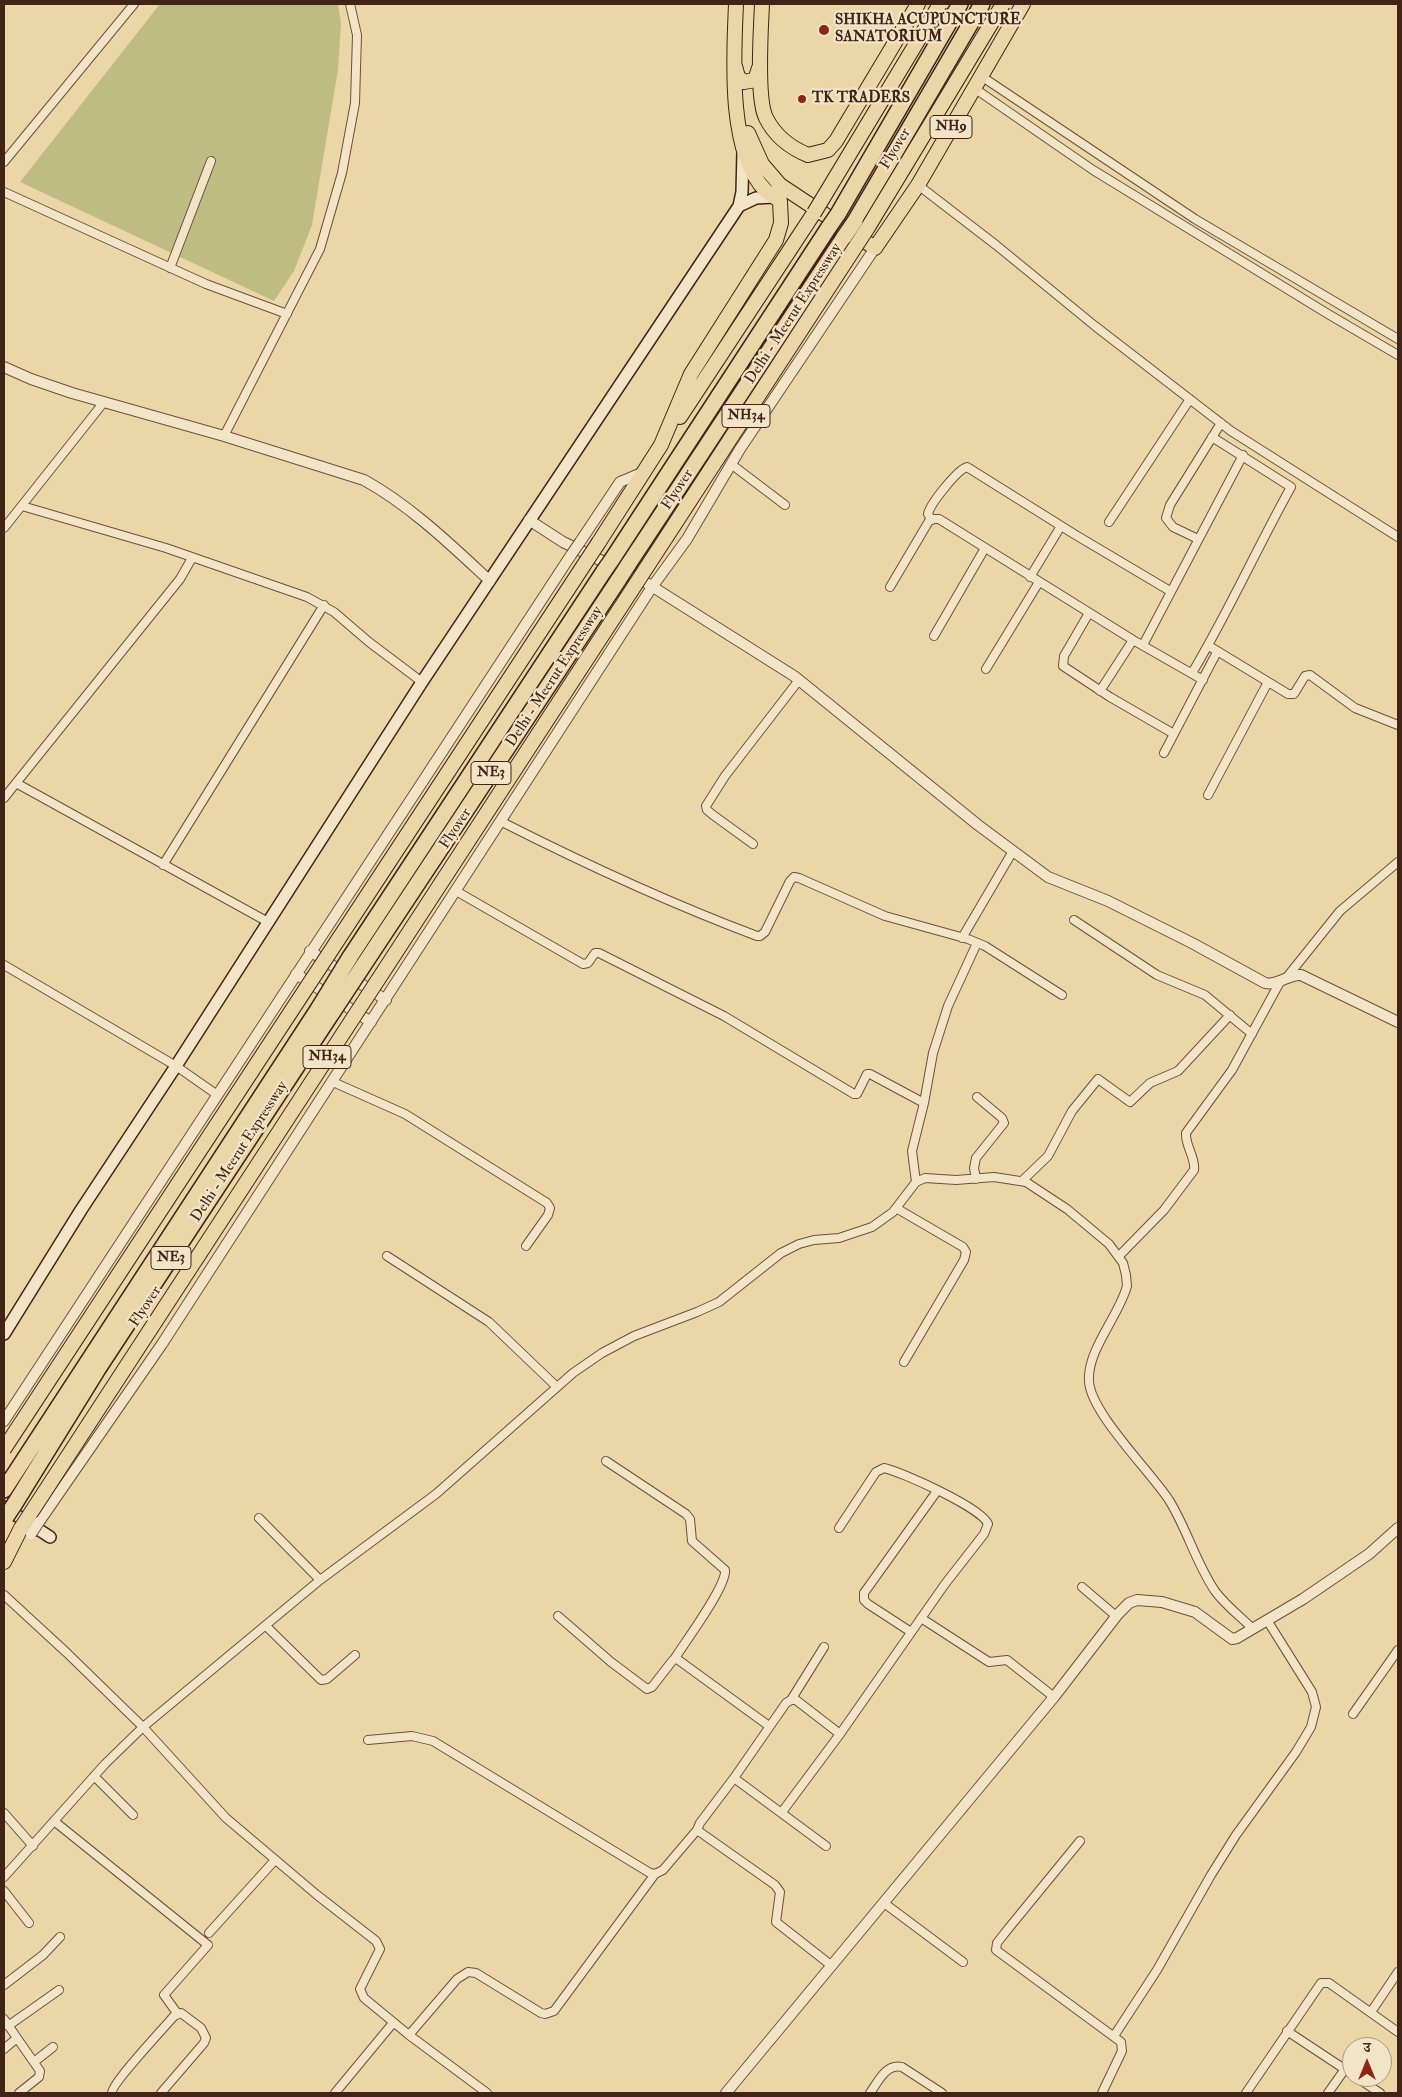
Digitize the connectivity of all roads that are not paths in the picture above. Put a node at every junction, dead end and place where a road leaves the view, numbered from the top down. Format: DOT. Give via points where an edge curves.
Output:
graph roads {
  1 [pos="134,4"];
  2 [pos="350,4"];
  3 [pos="736,4"];
  4 [pos="762,4"];
  5 [pos="918,4"];
  6 [pos="940,4"];
  7 [pos="960,4"];
  8 [pos="982,4"];
  9 [pos="1003,4"];
  10 [pos="1023,4"];
  11 [pos="733,58"];
  12 [pos="761,60"];
  13 [pos="978,82"];
  14 [pos="1069,135"];
  15 [pos="748,148"];
  16 [pos="1060,148"];
  17 [pos="211,161"];
  18 [pos="4,162"];
  19 [pos="918,185"];
  20 [pos="4,192"];
  21 [pos="777,199"];
  22 [pos="739,206"];
  23 [pos="875,248"];
  24 [pos="170,268"];
  25 [pos="287,314"];
  26 [pos="1398,339"];
  27 [pos="1398,355"];
  28 [pos="4,366"];
  29 [pos="1190,400"];
  30 [pos="104,402"];
  31 [pos="1221,423"];
  32 [pos="224,436"];
  33 [pos="1212,437"];
  34 [pos="661,445"];
  35 [pos="1243,455"];
  36 [pos="731,464"];
  37 [pos="644,472"];
  38 [pos="785,505"];
  39 [pos="22,506"];
  40 [pos="931,519"];
  41 [pos="529,520"];
  42 [pos="1109,522"];
  43 [pos="1060,526"];
  44 [pos="4,528"];
  45 [pos="1398,538"];
  46 [pos="1198,539"];
  47 [pos="985,548"];
  48 [pos="192,558"];
  49 [pos="1030,576"];
  50 [pos="490,581"];
  51 [pos="1039,582"];
  52 [pos="652,587"];
  53 [pos="890,587"];
  54 [pos="1170,591"];
  55 [pos="324,605"];
  56 [pos="1089,613"];
  57 [pos="934,636"];
  58 [pos="1133,640"];
  59 [pos="1143,644"];
  60 [pos="1209,646"];
  61 [pos="1217,652"];
  62 [pos="986,669"];
  63 [pos="1192,673"];
  64 [pos="800,680"];
  65 [pos="1203,680"];
  66 [pos="422,682"];
  67 [pos="1268,682"];
  68 [pos="1100,692"];
  69 [pos="1398,725"];
  70 [pos="1174,734"];
  71 [pos="1164,753"];
  72 [pos="16,783"];
  73 [pos="1208,795"];
  74 [pos="4,798"];
  75 [pos="502,822"];
  76 [pos="753,844"];
  77 [pos="1012,851"];
  78 [pos="1398,862"];
  79 [pos="163,865"];
  80 [pos="456,892"];
  81 [pos="1074,920"];
  82 [pos="268,922"];
  83 [pos="962,938"];
  84 [pos="977,943"];
  85 [pos="310,951"];
  86 [pos="356,962"];
  87 [pos="4,965"];
  88 [pos="296,974"];
  89 [pos="1284,979"];
  90 [pos="1062,995"];
  91 [pos="386,1000"];
  92 [pos="326,1010"];
  93 [pos="1230,1015"];
  94 [pos="371,1022"];
  95 [pos="1398,1022"];
  96 [pos="1252,1034"];
  97 [pos="176,1066"];
  98 [pos="333,1082"];
  99 [pos="216,1094"];
  100 [pos="977,1097"];
  101 [pos="924,1103"];
  102 [pos="976,1179"];
  103 [pos="1022,1181"];
  104 [pos="916,1182"];
  105 [pos="896,1208"];
  106 [pos="526,1246"];
  107 [pos="387,1256"];
  108 [pos="1119,1256"];
  109 [pos="4,1334"];
  110 [pos="904,1362"];
  111 [pos="557,1387"];
  112 [pos="4,1421"];
  113 [pos="4,1449"];
  114 [pos="606,1461"];
  115 [pos="4,1490"];
  116 [pos="937,1490"];
  117 [pos="7,1513"];
  118 [pos="259,1518"];
  119 [pos="839,1528"];
  120 [pos="1398,1528"];
  121 [pos="26,1531"];
  122 [pos="50,1537"];
  123 [pos="4,1562"];
  124 [pos="320,1580"];
  125 [pos="1082,1587"];
  126 [pos="4,1596"];
  127 [pos="558,1616"];
  128 [pos="1116,1616"];
  129 [pos="921,1618"];
  130 [pos="1268,1620"];
  131 [pos="266,1626"];
  132 [pos="1253,1629"];
  133 [pos="911,1632"];
  134 [pos="824,1646"];
  135 [pos="1398,1650"];
  136 [pos="355,1655"];
  137 [pos="675,1658"];
  138 [pos="1054,1697"];
  139 [pos="791,1700"];
  140 [pos="1353,1714"];
  141 [pos="769,1726"];
  142 [pos="143,1727"];
  143 [pos="840,1734"];
  144 [pos="368,1740"];
  145 [pos="94,1776"];
  146 [pos="734,1778"];
  147 [pos="782,1812"];
  148 [pos="4,1813"];
  149 [pos="133,1815"];
  150 [pos="54,1821"];
  151 [pos="697,1830"];
  152 [pos="1080,1841"];
  153 [pos="33,1846"];
  154 [pos="826,1846"];
  155 [pos="275,1860"];
  156 [pos="655,1874"];
  157 [pos="4,1877"];
  158 [pos="4,1891"];
  159 [pos="884,1903"];
  160 [pos="29,1923"];
  161 [pos="210,1933"];
  162 [pos="60,1937"];
  163 [pos="963,1962"];
  164 [pos="832,1966"];
  165 [pos="1398,1972"];
  166 [pos="4,1985"];
  167 [pos="59,1990"];
  168 [pos="1371,2012"];
  169 [pos="177,2013"];
  170 [pos="6,2022"];
  171 [pos="393,2023"];
  172 [pos="1288,2030"];
  173 [pos="1398,2032"];
  174 [pos="409,2035"];
  175 [pos="1114,2036"];
  176 [pos="18,2038"];
  177 [pos="53,2047"];
  178 [pos="4,2049"];
  179 [pos="34,2062"];
  180 [pos="1342,2067"];
  181 [pos="1342,2073"];
  182 [pos="19,2093"];
  183 [pos="112,2093"];
  184 [pos="160,2093"];
  185 [pos="335,2093"];
  186 [pos="486,2093"];
  187 [pos="726,2093"];
  188 [pos="870,2093"];
  189 [pos="942,2093"];
  190 [pos="1102,2093"];
  191 [pos="1246,2093"];
  192 [pos="1328,2093"];
  1 -- 18 [label="street"];
  2 -- 25 [label="street" via="357,35 355,103 342,173 320,249"];
  3 -- 11 [label="highway"];
  4 -- 12 [label="highway"];
  5 -- 12 [label="highway" via="828,150 808,156 792,149 774,131 765,117 761,97"];
  6 -- 34 [label="highway, bridge" via="814,213"];
  7 -- 86 [label="highway, Delhi - Meerut Expressway / NE3, bridge" via="830,227 604,571"];
  8 -- 86 [label="highway, Delhi - Meerut Expressway / NE3, bridge" via="844,237 628,566"];
  9 -- 121 [label="highway, Flyover / NH34, bridge" via="867,229 380,975"];
  10 -- 13 [label="highway, NH9"];
  11 -- 12 [label="highway" via="738,77 744,82 755,80"];
  11 -- 15 [label="highway" via="736,100"];
  13 -- 14 [label="street"];
  13 -- 16 [label="street"];
  13 -- 19 [label="highway, NH9"];
  14 -- 16 [label="street"];
  14 -- 26 [label="street" via="1195,219"];
  15 -- 21 [label="highway" via="757,179"];
  15 -- 22 [label="main road"];
  15 -- 23 [label="highway" via="780,185"];
  16 -- 27 [label="street"];
  17 -- 24 [label="street"];
  19 -- 23 [label="highway, NH9"];
  19 -- 29 [label="street"];
  20 -- 24 [label="street"];
  21 -- 22 [label="main road" via="756,198"];
  21 -- 34 [label="highway" via="781,223 776,240 691,374"];
  22 -- 41 [label="main road"];
  23 -- 36 [label="street"];
  24 -- 25 [label="street"];
  25 -- 32 [label="street"];
  28 -- 30 [label="street" via="31,379"];
  29 -- 31 [label="street"];
  29 -- 42 [label="street"];
  30 -- 32 [label="street"];
  30 -- 39 [label="street"];
  31 -- 33 [label="street"];
  31 -- 45 [label="street"];
  32 -- 50 [label="street" via="376,486 431,528"];
  33 -- 35 [label="street"];
  33 -- 46 [label="street" via="1170,505 1166,518 1173,527"];
  34 -- 37 [label="highway"];
  35 -- 46 [label="street"];
  35 -- 60 [label="street" via="1291,487"];
  36 -- 38 [label="street"];
  36 -- 52 [label="street" via="687,538"];
  37 -- 85 [label="street, bridge" via="620,482"];
  37 -- 113 [label="highway, bridge"];
  39 -- 44 [label="street"];
  39 -- 48 [label="street"];
  40 -- 43 [label="street" via="928,514 930,506 967,467"];
  40 -- 47 [label="street" via="938,519"];
  40 -- 53 [label="street"];
  41 -- 50 [label="main road"];
  41 -- 52 [label="street" via="563,542"];
  43 -- 49 [label="street"];
  43 -- 54 [label="street"];
  46 -- 54 [label="street"];
  47 -- 49 [label="street"];
  47 -- 57 [label="street"];
  48 -- 55 [label="street"];
  48 -- 72 [label="street" via="180,579"];
  49 -- 51 [label="street"];
  50 -- 66 [label="main road"];
  51 -- 56 [label="street"];
  51 -- 62 [label="street"];
  52 -- 64 [label="street"];
  52 -- 75 [label="street"];
  54 -- 59 [label="street"];
  55 -- 66 [label="street"];
  55 -- 79 [label="street"];
  56 -- 58 [label="street"];
  56 -- 68 [label="street" via="1062,661 1063,666"];
  58 -- 59 [label="street"];
  58 -- 68 [label="street"];
  59 -- 63 [label="street"];
  60 -- 61 [label="street"];
  60 -- 63 [label="street"];
  61 -- 65 [label="street"];
  61 -- 67 [label="street"];
  63 -- 65 [label="street"];
  64 -- 76 [label="street" via="707,802 707,810"];
  64 -- 77 [label="street"];
  65 -- 70 [label="street"];
  66 -- 82 [label="main road"];
  67 -- 69 [label="street" via="1291,694 1305,676 1310,675 1355,708"];
  67 -- 73 [label="street"];
  68 -- 70 [label="street"];
  70 -- 71 [label="street"];
  72 -- 74 [label="street"];
  72 -- 79 [label="street"];
  75 -- 80 [label="street"];
  75 -- 83 [label="street" via="679,907 757,936 765,932 794,877 885,916"];
  77 -- 83 [label="street"];
  77 -- 89 [label="street" via="1048,877 1126,909 1265,983 1275,984"];
  78 -- 89 [label="street" via="1340,911"];
  79 -- 82 [label="street"];
  80 -- 91 [label="street"];
  80 -- 101 [label="street" via="583,964 599,953 724,1016 854,1094 870,1074"];
  81 -- 93 [label="street" via="1157,975 1205,995"];
  82 -- 97 [label="main road"];
  83 -- 84 [label="street"];
  84 -- 90 [label="street" via="1006,957"];
  84 -- 101 [label="street" via="942,1022"];
  85 -- 88 [label="street"];
  85 -- 91 [label="street"];
  86 -- 92 [label="highway, Delhi - Meerut Expressway / NE3, bridge"];
  87 -- 97 [label="street"];
  88 -- 94 [label="street"];
  88 -- 99 [label="street"];
  89 -- 95 [label="street" via="1301,975"];
  89 -- 96 [label="street"];
  91 -- 94 [label="street"];
  92 -- 115 [label="highway, Delhi - Meerut Expressway / NE3" via="88,1358"];
  92 -- 117 [label="highway, Delhi - Meerut Expressway / NE3"];
  93 -- 96 [label="street"];
  93 -- 103 [label="street" via="1178,1070 1150,1083 1130,1102 1098,1079 1068,1118 1048,1156"];
  94 -- 98 [label="street"];
  96 -- 108 [label="street" via="1232,1070 1186,1133 1194,1170 1164,1210"];
  97 -- 99 [label="street"];
  97 -- 109 [label="main road"];
  98 -- 106 [label="street" via="405,1114 547,1203 550,1208 548,1215"];
  98 -- 121 [label="street, bridge" via="162,1344 39,1522"];
  99 -- 112 [label="street"];
  100 -- 102 [label="street" via="1004,1123 976,1158"];
  101 -- 104 [label="street" via="912,1151"];
  102 -- 103 [label="street" via="994,1177"];
  102 -- 104 [label="street" via="925,1178"];
  103 -- 108 [label="street" via="1095,1230"];
  104 -- 105 [label="street"];
  105 -- 110 [label="street" via="963,1246 966,1252"];
  105 -- 111 [label="street" via="882,1221 860,1231 799,1244 781,1253 719,1302 626,1340 572,1373"];
  107 -- 111 [label="street" via="489,1322"];
  108 -- 132 [label="street" via="1127,1286 1091,1365 1089,1381 1092,1394 1115,1430 1169,1500 1217,1594"];
  111 -- 124 [label="street" via="436,1494"];
  114 -- 137 [label="street" via="686,1514 690,1519 692,1541 725,1570 716,1595"];
  116 -- 119 [label="street" via="892,1470 879,1469"];
  116 -- 129 [label="street" via="983,1517 988,1524 984,1534"];
  116 -- 133 [label="street" via="864,1592 864,1600 868,1604"];
  117 -- 122 [label="main road"];
  118 -- 124 [label="street"];
  120 -- 130 [label="street" via="1369,1554"];
  121 -- 123 [label="highway, Flyover / NH34" via="12,1542"];
  124 -- 131 [label="street"];
  125 -- 128 [label="street"];
  126 -- 142 [label="street"];
  127 -- 137 [label="street" via="646,1689 652,1688"];
  128 -- 132 [label="street" via="1129,1603 1153,1601 1194,1612 1232,1639"];
  128 -- 138 [label="street"];
  129 -- 133 [label="street"];
  129 -- 138 [label="street" via="989,1662 1007,1660"];
  130 -- 132 [label="street"];
  130 -- 175 [label="street" via="1312,1692 1316,1708 1311,1728 1211,1874 1157,1970"];
  131 -- 136 [label="street" via="322,1680"];
  131 -- 142 [label="street"];
  133 -- 143 [label="street"];
  134 -- 139 [label="street"];
  135 -- 140 [label="street"];
  137 -- 141 [label="street"];
  138 -- 159 [label="street"];
  139 -- 141 [label="street"];
  139 -- 143 [label="street" via="796,1700"];
  141 -- 146 [label="street"];
  142 -- 145 [label="street"];
  142 -- 155 [label="street" via="226,1818"];
  143 -- 147 [label="street"];
  144 -- 156 [label="street" via="412,1736 433,1742"];
  145 -- 149 [label="street"];
  145 -- 150 [label="street"];
  146 -- 147 [label="street"];
  146 -- 151 [label="street"];
  147 -- 154 [label="street"];
  148 -- 153 [label="street"];
  150 -- 153 [label="street"];
  150 -- 169 [label="street" via="208,1945 164,1996"];
  151 -- 156 [label="street" via="663,1870"];
  151 -- 164 [label="street" via="775,1885 780,1892 776,1922"];
  152 -- 175 [label="street" via="1008,1928 996,1950"];
  153 -- 157 [label="street"];
  155 -- 161 [label="street"];
  155 -- 171 [label="street" via="379,1944 378,1954 360,1989 364,1998"];
  156 -- 174 [label="street" via="554,2011 541,2013 476,1973 468,1972 457,1979"];
  158 -- 160 [label="street"];
  159 -- 163 [label="street"];
  159 -- 164 [label="street"];
  162 -- 166 [label="street" via="43,1955"];
  164 -- 187 [label="street"];
  165 -- 168 [label="street"];
  167 -- 170 [label="street"];
  168 -- 172 [label="street" via="1325,1982"];
  168 -- 173 [label="street"];
  169 -- 183 [label="street" via="113,2087"];
  169 -- 184 [label="street" via="184,2014 201,2028 206,2038"];
  170 -- 176 [label="street"];
  171 -- 174 [label="street"];
  171 -- 185 [label="street"];
  172 -- 180 [label="street"];
  172 -- 191 [label="street"];
  174 -- 186 [label="street"];
  175 -- 190 [label="street" via="1121,2042 1122,2051"];
  176 -- 178 [label="street"];
  176 -- 179 [label="street"];
  177 -- 179 [label="street"];
  179 -- 182 [label="street" via="40,2071 39,2078"];
  181 -- 192 [label="street"];
  188 -- 189 [label="street" via="887,2070 898,2066"];
}
